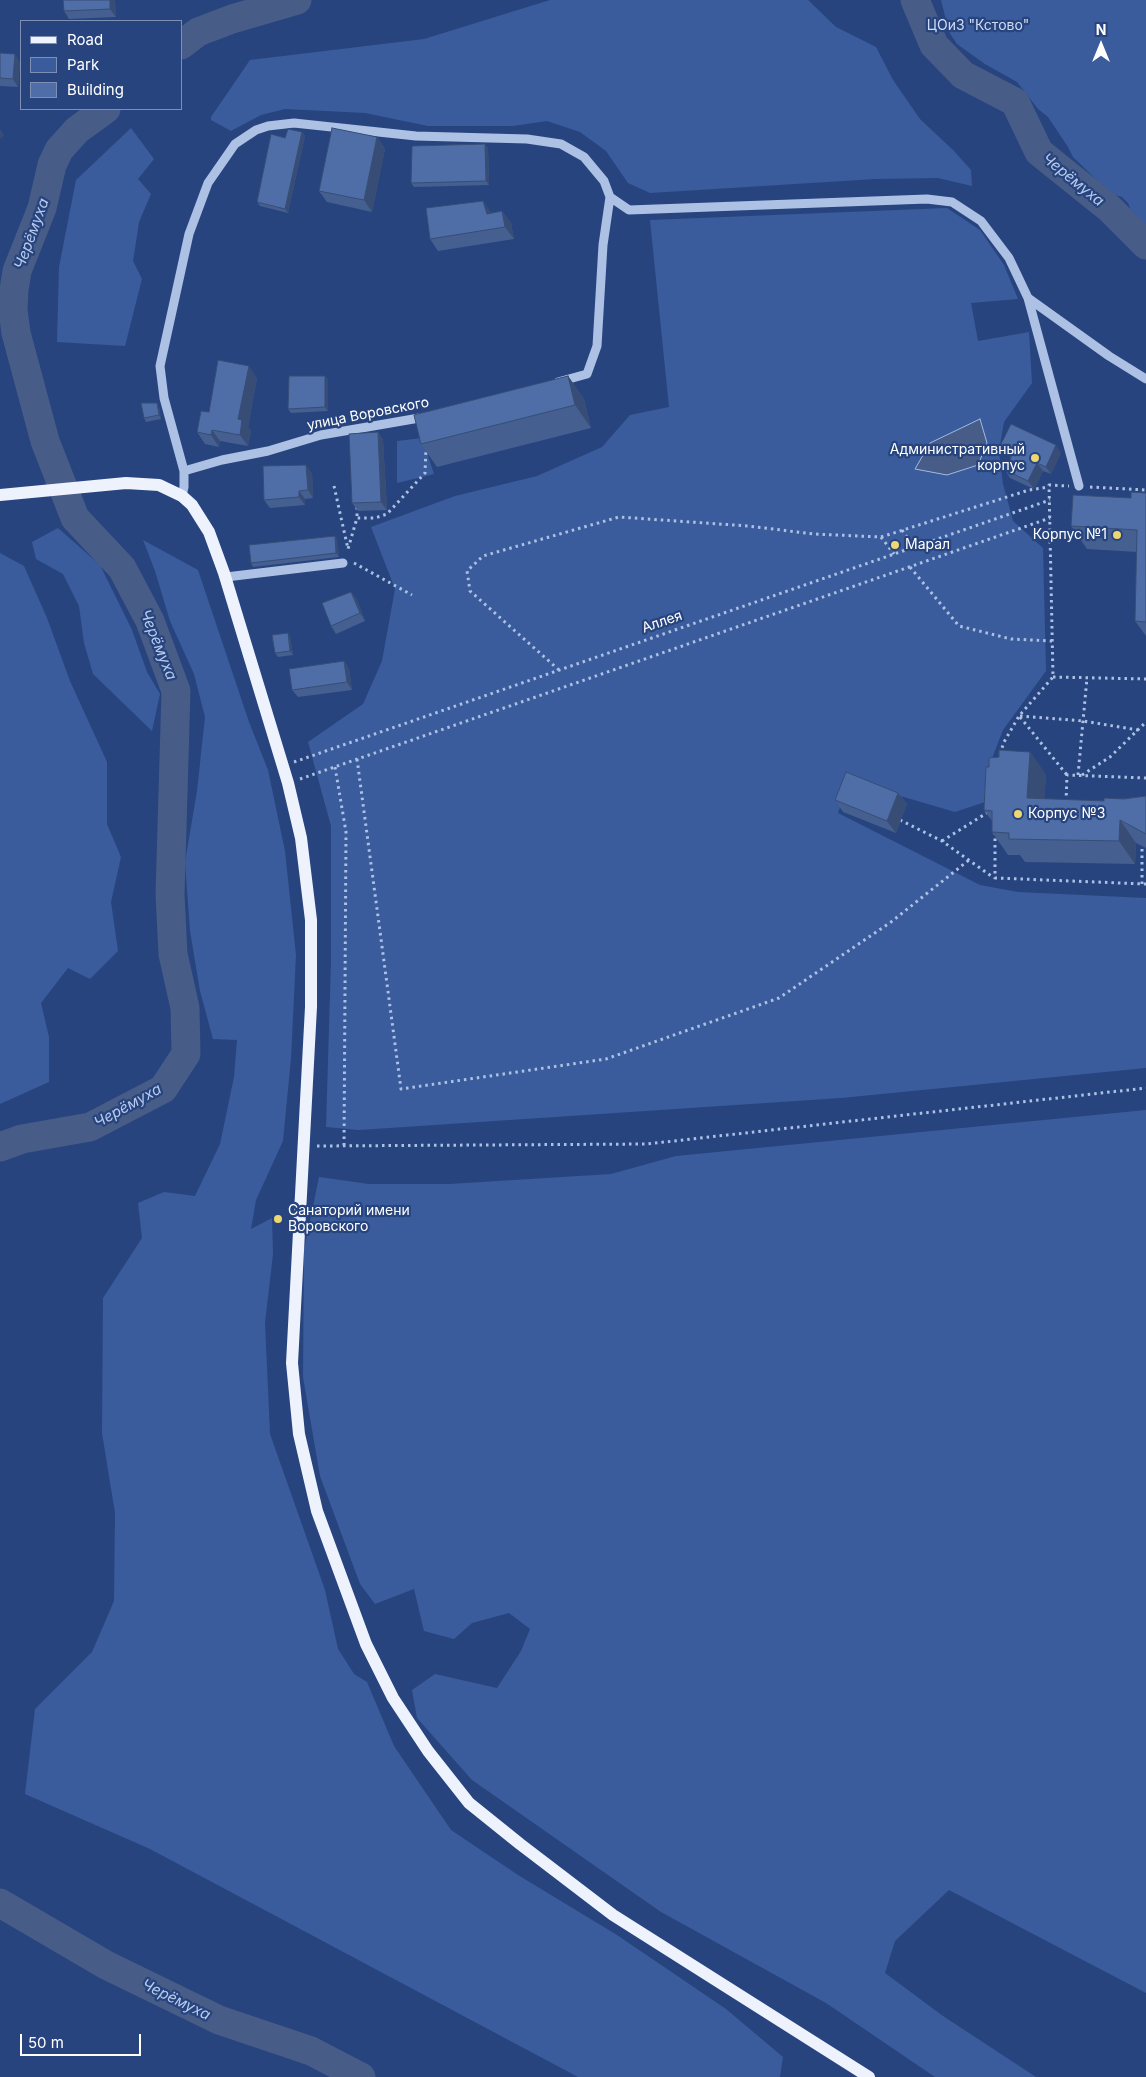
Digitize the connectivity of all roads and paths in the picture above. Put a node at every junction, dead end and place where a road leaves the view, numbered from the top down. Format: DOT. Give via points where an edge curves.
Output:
graph roads {
  1 [pos="610,197"];
  2 [pos="1028,298"];
  3 [pos="1146,379"];
  4 [pos="550,384"];
  5 [pos="435,415"];
  6 [pos="426,445"];
  7 [pos="184,471"];
  8 [pos="334,486"];
  9 [pos="1078,486"];
  10 [pos="1049,487"];
  11 [pos="1146,490"];
  12 [pos="0,495"];
  13 [pos="182,496"];
  14 [pos="356,498"];
  15 [pos="1050,500"];
  16 [pos="357,518"];
  17 [pos="1050,518"];
  18 [pos="902,530"];
  19 [pos="882,537"];
  20 [pos="914,547"];
  21 [pos="348,549"];
  22 [pos="350,554"];
  23 [pos="894,554"];
  24 [pos="352,559"];
  25 [pos="342,563"];
  26 [pos="910,567"];
  27 [pos="226,577"];
  28 [pos="412,595"];
  29 [pos="1052,641"];
  30 [pos="559,670"];
  31 [pos="1053,677"];
  32 [pos="1087,678"];
  33 [pos="1146,680"];
  34 [pos="1019,716"];
  35 [pos="1083,722"];
  36 [pos="1146,722"];
  37 [pos="1138,730"];
  38 [pos="357,759"];
  39 [pos="998,759"];
  40 [pos="283,766"];
  41 [pos="335,767"];
  42 [pos="1067,775"];
  43 [pos="1080,775"];
  44 [pos="1146,778"];
  45 [pos="288,784"];
  46 [pos="995,808"];
  47 [pos="1066,810"];
  48 [pos="900,820"];
  49 [pos="995,828"];
  50 [pos="1142,838"];
  51 [pos="942,841"];
  52 [pos="970,860"];
  53 [pos="995,878"];
  54 [pos="1144,884"];
  55 [pos="1146,1088"];
  56 [pos="304,1146"];
  57 [pos="344,1146"];
  58 [pos="869,2077"];
  1 -- 2 [label="street" via="629,210 927,199 952,202 980,221 1009,258"];
  1 -- 4 [label="street" via="603,245 597,346 587,374"];
  1 -- 7 [label="street" via="604,181 584,157 561,144 527,139 416,136 294,123 268,126 246,136 228,152 202,196 189,234 162,354 161,386"];
  2 -- 3 [label="street"];
  2 -- 9 [label="street"];
  5 -- 7 [label="street, улица Воровского" via="321,435"];
  6 -- 16 [label="path" via="425,473 393,508 375,518"];
  7 -- 13 [label="street"];
  8 -- 21 [label="path"];
  9 -- 10 [label="path"];
  9 -- 11 [label="path"];
  10 -- 15 [label="path"];
  10 -- 18 [label="path" via="1029,490"];
  12 -- 13 [label="main road" via="126,483 159,485"];
  13 -- 27 [label="main road" via="192,505 209,532"];
  14 -- 16 [label="path"];
  15 -- 17 [label="path"];
  15 -- 20 [label="path, Аллея"];
  16 -- 21 [label="path"];
  17 -- 26 [label="path"];
  17 -- 29 [label="path"];
  18 -- 19 [label="path"];
  18 -- 20 [label="path"];
  19 -- 23 [label="path"];
  19 -- 30 [label="path" via="619,517 483,556 467,571 470,591"];
  20 -- 23 [label="path, Аллея"];
  21 -- 22 [label="path"];
  23 -- 30 [label="path, Аллея"];
  24 -- 28 [label="path" via="353,563"];
  25 -- 27 [label="street"];
  26 -- 29 [label="path" via="959,626 1011,640"];
  26 -- 38 [label="path"];
  27 -- 40 [label="main road"];
  29 -- 31 [label="path"];
  30 -- 40 [label="path, Аллея"];
  31 -- 32 [label="path"];
  31 -- 34 [label="path"];
  32 -- 33 [label="path"];
  32 -- 35 [label="path"];
  34 -- 35 [label="path"];
  34 -- 39 [label="path"];
  34 -- 42 [label="path"];
  35 -- 37 [label="path"];
  35 -- 43 [label="path"];
  36 -- 37 [label="path"];
  37 -- 43 [label="path" via="1110,757"];
  38 -- 41 [label="path"];
  38 -- 52 [label="path" via="401,1089 606,1059 779,998 891,922"];
  40 -- 45 [label="main road"];
  41 -- 45 [label="path"];
  41 -- 57 [label="path" via="346,832"];
  42 -- 43 [label="path"];
  42 -- 47 [label="path"];
  43 -- 44 [label="path"];
  45 -- 56 [label="main road" via="301,838 311,920 311,1007"];
  46 -- 51 [label="path"];
  48 -- 51 [label="path"];
  49 -- 53 [label="path"];
  50 -- 54 [label="path"];
  51 -- 52 [label="path"];
  52 -- 53 [label="path"];
  53 -- 54 [label="path"];
  55 -- 57 [label="path" via="647,1144"];
  56 -- 57 [label="path"];
  56 -- 58 [label="main road" via="292,1363 299,1434 317,1511 366,1644 393,1698 469,1803 520,1844 613,1915"];
}
